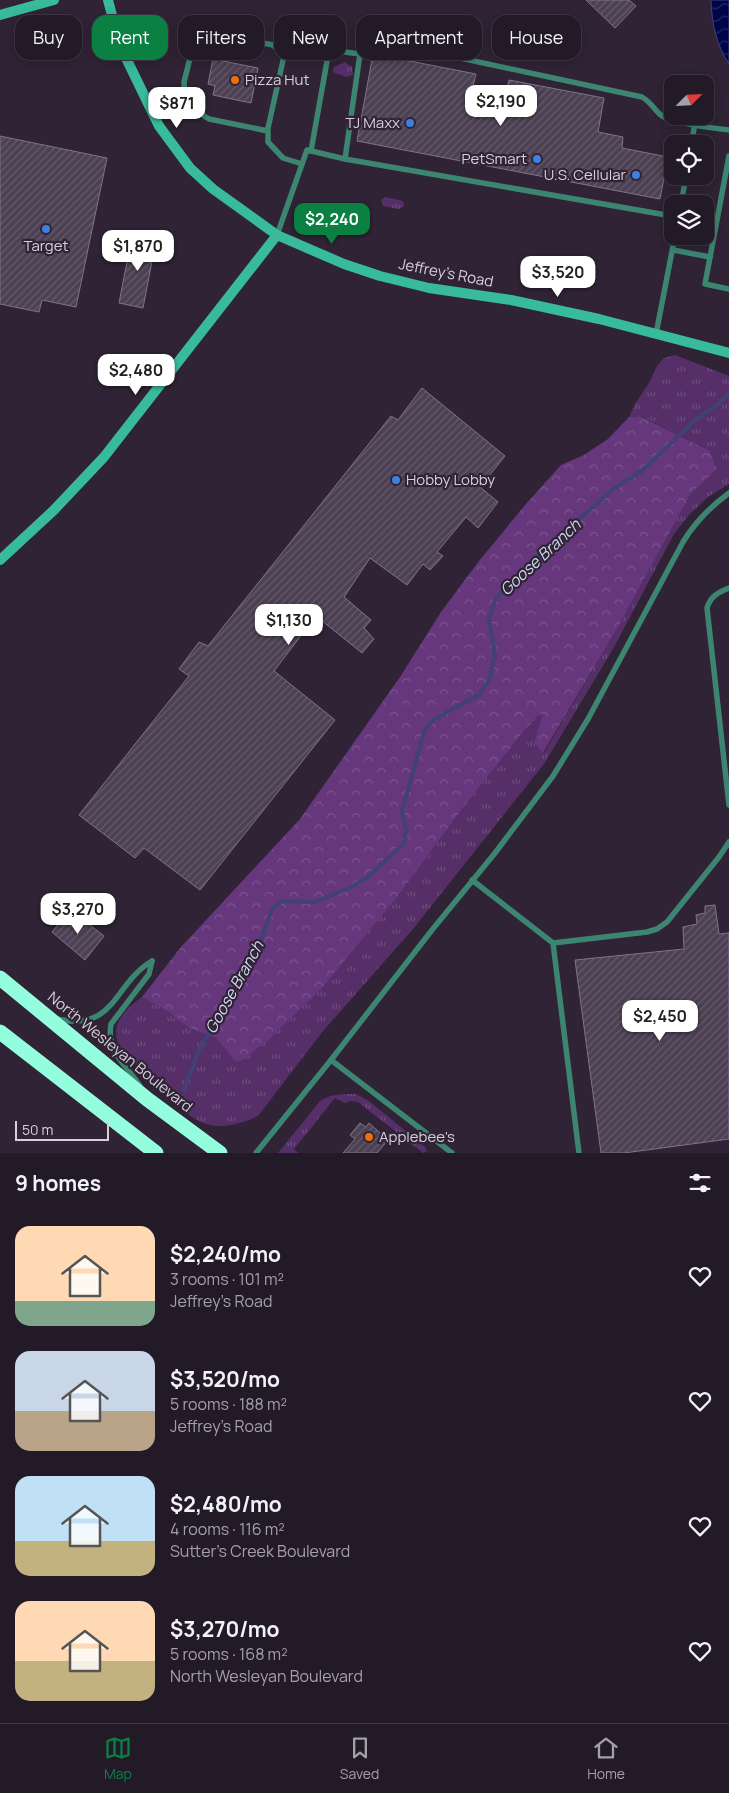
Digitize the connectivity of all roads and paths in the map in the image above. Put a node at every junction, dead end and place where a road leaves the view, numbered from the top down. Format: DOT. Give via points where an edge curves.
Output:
graph roads {
  1 [pos="54,0"];
  2 [pos="108,0"];
  3 [pos="0,15"];
  4 [pos="356,53"];
  5 [pos="359,60"];
  6 [pos="469,60"];
  7 [pos="664,117"];
  8 [pos="701,125"];
  9 [pos="729,130"];
  10 [pos="268,131"];
  11 [pos="311,151"];
  12 [pos="729,156"];
  13 [pos="345,158"];
  14 [pos="302,164"];
  15 [pos="722,193"];
  16 [pos="729,194"];
  17 [pos="664,215"];
  18 [pos="277,235"];
  19 [pos="674,245"];
  20 [pos="673,250"];
  21 [pos="710,257"];
  22 [pos="729,288"];
  23 [pos="656,334"];
  24 [pos="729,353"];
  25 [pos="729,493"];
  26 [pos="0,560"];
  27 [pos="729,588"];
  28 [pos="729,805"];
  29 [pos="729,842"];
  30 [pos="472,880"];
  31 [pos="553,943"];
  32 [pos="0,978"];
  33 [pos="48,1016"];
  34 [pos="0,1032"];
  35 [pos="331,1060"];
  36 [pos="147,1099"];
  37 [pos="156,1153"];
  38 [pos="220,1153"];
  39 [pos="256,1153"];
  40 [pos="452,1153"];
  41 [pos="580,1153"];
  1 -- 3 [label="street"];
  2 -- 18 [label="street, Jeffrey's Road" via="126,58 159,126 190,168 212,189"];
  4 -- 11 [label="lane" via="329,50"];
  5 -- 13 [label="lane"];
  6 -- 7 [label="lane" via="642,97"];
  8 -- 9 [label="lane"];
  10 -- 10 [label="lane" via="284,56 274,45 213,33 202,36 193,46 184,82 185,97 192,110 210,119"];
  10 -- 14 [label="lane" via="268,142 283,158"];
  11 -- 13 [label="lane"];
  11 -- 14 [label="lane" via="307,150"];
  12 -- 15 [label="lane"];
  13 -- 17 [label="lane"];
  14 -- 18 [label="lane"];
  15 -- 16 [label="lane"];
  15 -- 21 [label="lane"];
  18 -- 23 [label="street, Jeffrey's Road" via="380,276 429,288 521,302"];
  18 -- 26 [label="street" via="104,458"];
  19 -- 20 [label="lane"];
  20 -- 21 [label="lane"];
  20 -- 23 [label="lane"];
  21 -- 22 [label="lane" via="705,284"];
  23 -- 24 [label="street, Jeffrey's Road"];
  25 -- 30 [label="lane" via="690,530 588,719 553,776"];
  27 -- 28 [label="lane" via="714,595 707,608"];
  29 -- 31 [label="lane" via="667,922 657,929"];
  30 -- 31 [label="lane"];
  30 -- 35 [label="lane"];
  31 -- 41 [label="lane"];
  32 -- 33 [label="highway, North Wesleyan Boulevard"];
  33 -- 36 [label="highway, North Wesleyan Boulevard"];
  33 -- 36 [label="lane" via="67,1021 95,1018 108,1008 140,968 152,961 150,974 111,1024 109,1034 111,1047"];
  34 -- 37 [label="highway"];
  35 -- 39 [label="lane"];
  35 -- 40 [label="lane"];
  36 -- 38 [label="highway, North Wesleyan Boulevard"];
}
